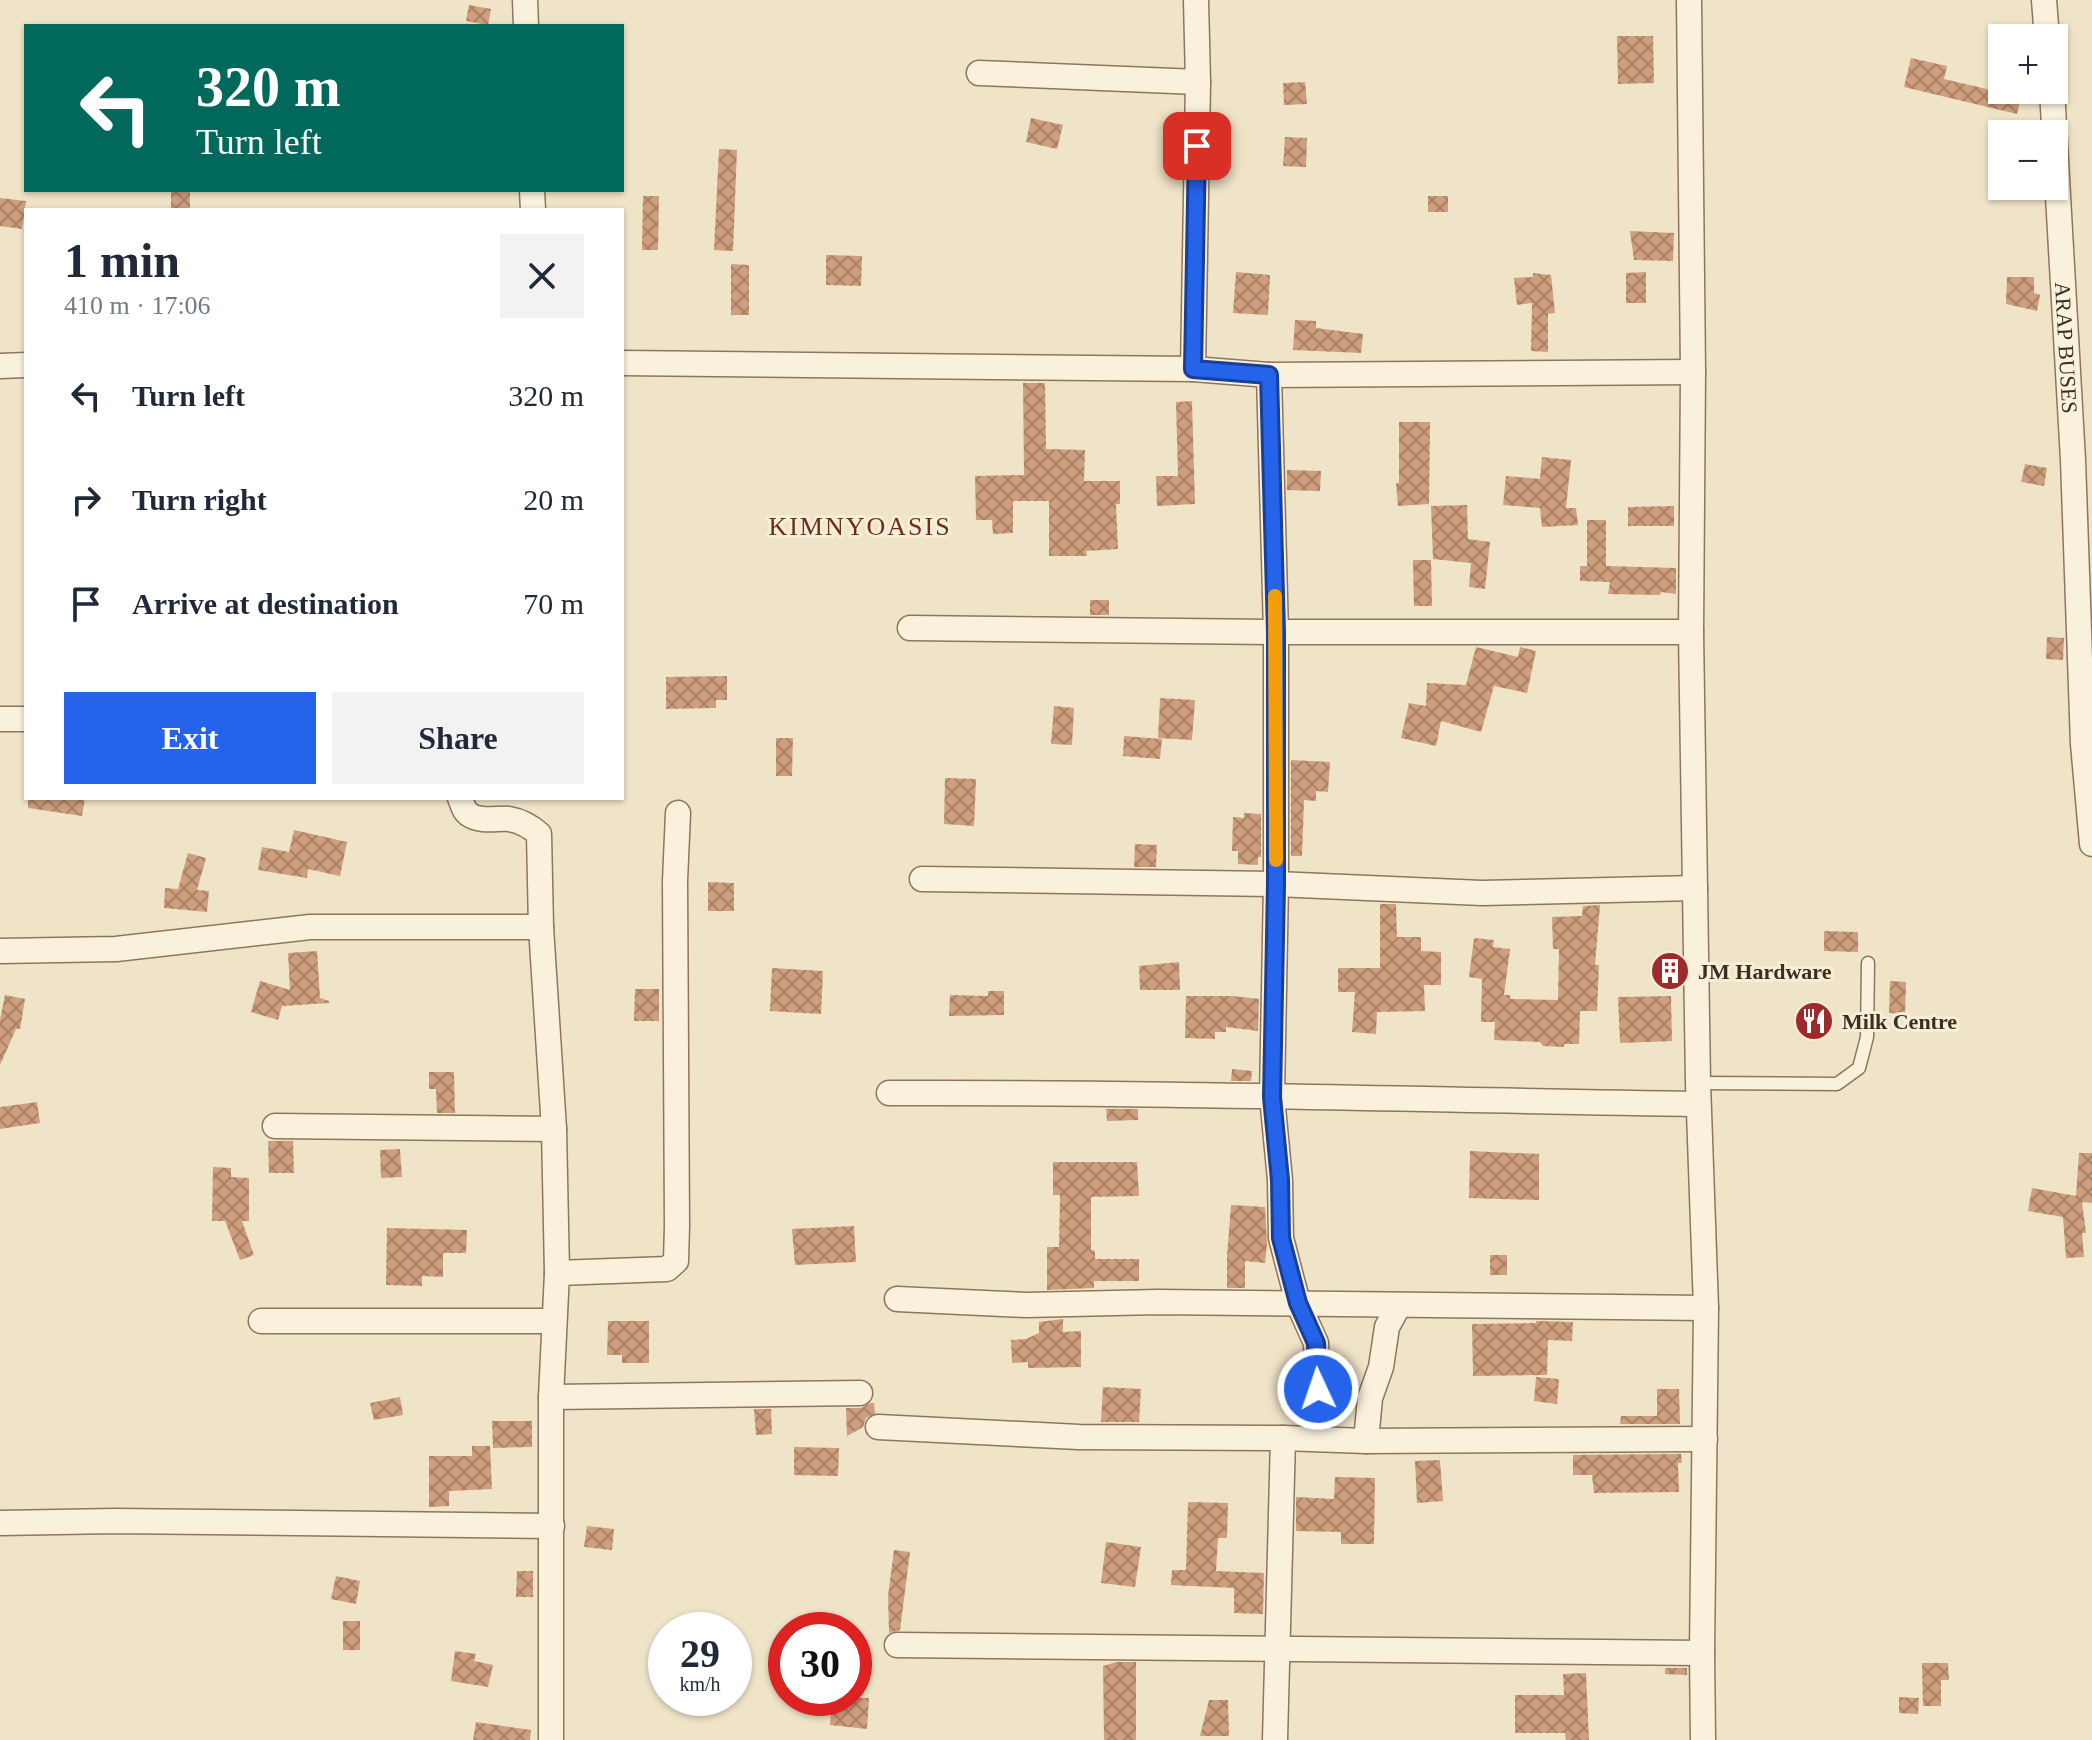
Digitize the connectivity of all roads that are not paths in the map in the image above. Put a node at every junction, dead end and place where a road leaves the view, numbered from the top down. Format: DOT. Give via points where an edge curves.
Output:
graph roads {
  1 [pos="525,0"];
  2 [pos="1196,0"];
  3 [pos="1689,0"];
  4 [pos="2044,0"];
  5 [pos="526,24"];
  6 [pos="2046,24"];
  7 [pos="979,73"];
  8 [pos="1198,82"];
  9 [pos="2053,104"];
  10 [pos="624,363"];
  11 [pos="24,365"];
  12 [pos="0,366"];
  13 [pos="1193,369"];
  14 [pos="1693,372"];
  15 [pos="1269,375"];
  16 [pos="910,628"];
  17 [pos="1276,632"];
  18 [pos="1691,632"];
  19 [pos="0,719"];
  20 [pos="24,719"];
  21 [pos="461,800"];
  22 [pos="678,813"];
  23 [pos="2092,844"];
  24 [pos="922,879"];
  25 [pos="1276,884"];
  26 [pos="1695,888"];
  27 [pos="541,927"];
  28 [pos="0,951"];
  29 [pos="1868,963"];
  30 [pos="889,1093"];
  31 [pos="1698,1093"];
  32 [pos="1272,1097"];
  33 [pos="275,1126"];
  34 [pos="554,1129"];
  35 [pos="557,1273"];
  36 [pos="897,1299"];
  37 [pos="1298,1303"];
  38 [pos="1399,1305"];
  39 [pos="1706,1308"];
  40 [pos="261,1321"];
  41 [pos="554,1321"];
  42 [pos="860,1393"];
  43 [pos="551,1397"];
  44 [pos="878,1427"];
  45 [pos="1283,1438"];
  46 [pos="1317,1439"];
  47 [pos="1705,1439"];
  48 [pos="1366,1441"];
  49 [pos="0,1523"];
  50 [pos="552,1526"];
  51 [pos="897,1645"];
  52 [pos="1279,1649"];
  53 [pos="1702,1653"];
  54 [pos="551,1740"];
  55 [pos="1275,1740"];
  56 [pos="1703,1740"];
  1 -- 5 [label="street"];
  2 -- 8 [label="street"];
  3 -- 14 [label="street"];
  4 -- 6 [label="street"];
  7 -- 8 [label="street"];
  8 -- 13 [label="street"];
  9 -- 23 [label="street, ARAP BUSES"];
  10 -- 13 [label="street"];
  11 -- 12 [label="street"];
  13 -- 15 [label="street"];
  14 -- 15 [label="street"];
  14 -- 18 [label="street"];
  15 -- 17 [label="street"];
  16 -- 17 [label="street"];
  17 -- 18 [label="street"];
  17 -- 25 [label="street"];
  18 -- 26 [label="street"];
  19 -- 20 [label="street"];
  21 -- 27 [label="street" via="470,816 513,819 539,834"];
  22 -- 35 [label="street" via="676,1261 667,1269"];
  24 -- 25 [label="street"];
  25 -- 26 [label="street" via="1482,893"];
  25 -- 32 [label="street"];
  26 -- 31 [label="street"];
  27 -- 28 [label="street" via="310,927 116,949"];
  27 -- 34 [label="street"];
  29 -- 31 [label="lane" via="1867,1037 1859,1068 1837,1084"];
  30 -- 32 [label="street"];
  31 -- 32 [label="street"];
  31 -- 39 [label="street"];
  32 -- 37 [label="street" via="1281,1238"];
  33 -- 34 [label="street"];
  34 -- 35 [label="street"];
  35 -- 41 [label="street"];
  36 -- 37 [label="street" via="1026,1305"];
  37 -- 38 [label="street"];
  37 -- 46 [label="street" via="1316,1343"];
  38 -- 39 [label="street"];
  38 -- 48 [label="street" via="1387,1327"];
  39 -- 47 [label="street"];
  40 -- 41 [label="street"];
  41 -- 43 [label="street"];
  42 -- 43 [label="street"];
  43 -- 50 [label="street"];
  44 -- 45 [label="street" via="1079,1437"];
  45 -- 46 [label="street"];
  45 -- 52 [label="street"];
  46 -- 48 [label="street"];
  47 -- 48 [label="street"];
  47 -- 53 [label="street"];
  49 -- 50 [label="street"];
  50 -- 54 [label="street"];
  51 -- 52 [label="street"];
  52 -- 53 [label="street"];
  52 -- 55 [label="street"];
  53 -- 56 [label="street"];
}
